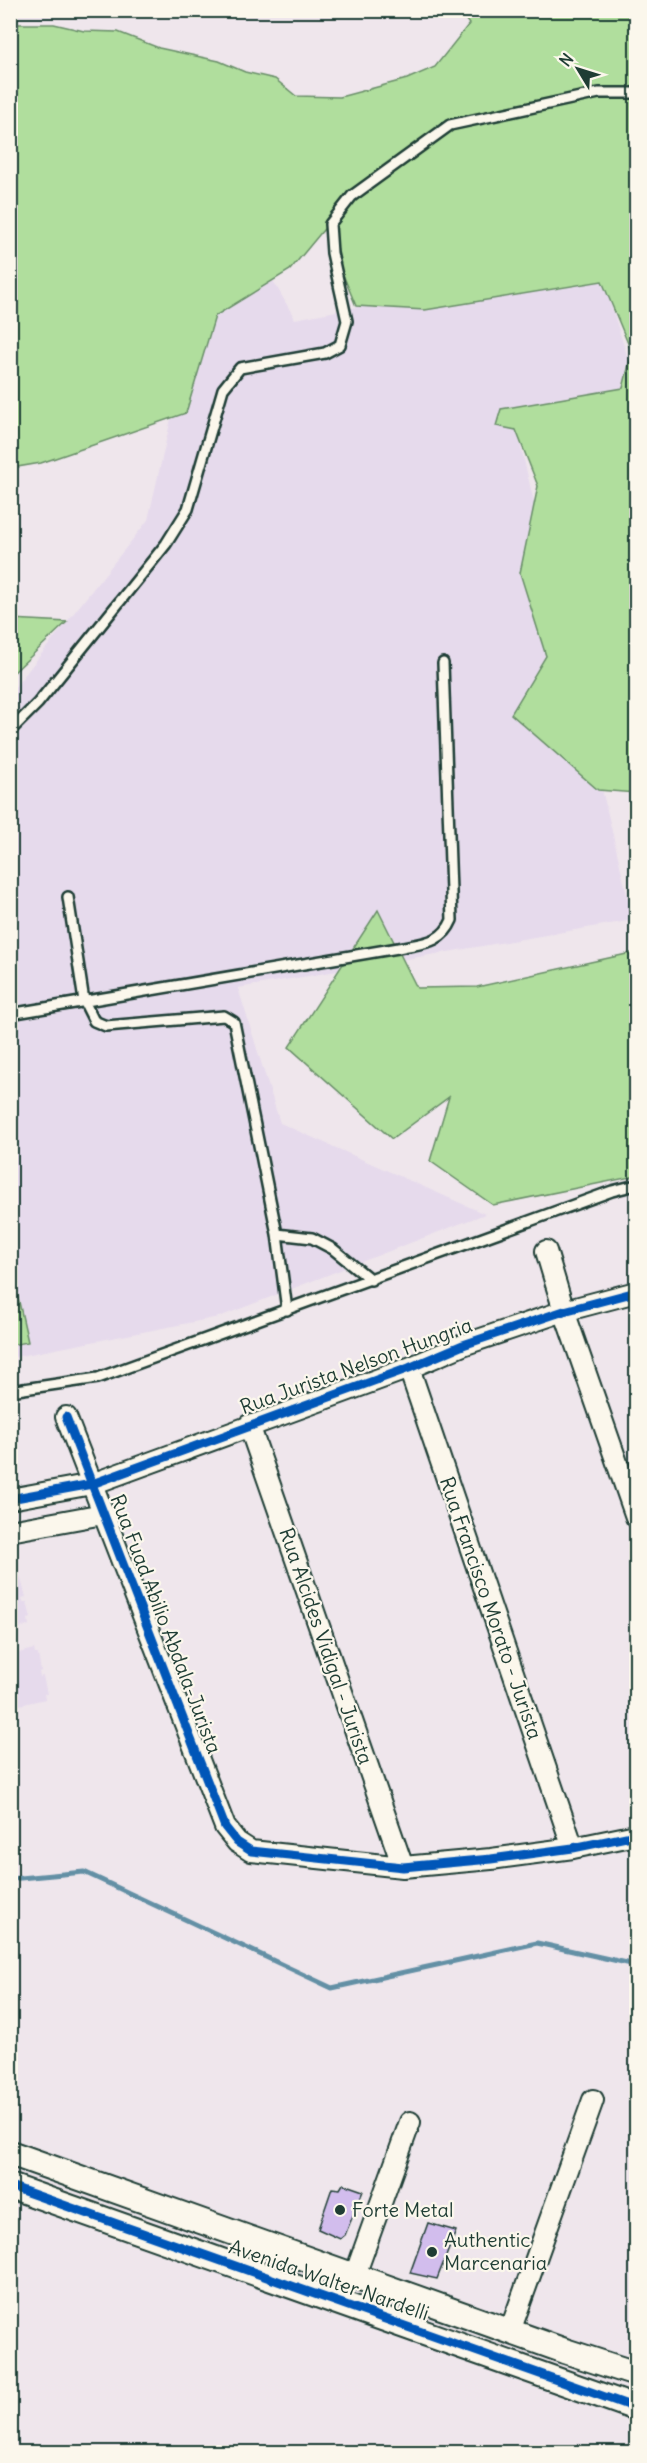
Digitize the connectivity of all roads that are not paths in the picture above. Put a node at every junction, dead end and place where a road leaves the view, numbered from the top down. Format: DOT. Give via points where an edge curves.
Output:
graph roads {
  1 [pos="636,93"];
  2 [pos="443,663"];
  3 [pos="10,731"];
  4 [pos="68,897"];
  5 [pos="84,1001"];
  6 [pos="10,1014"];
  7 [pos="636,1185"];
  8 [pos="277,1234"];
  9 [pos="546,1251"];
  10 [pos="371,1280"];
  11 [pos="636,1292"];
  12 [pos="287,1310"];
  13 [pos="564,1311"];
  14 [pos="409,1368"];
  15 [pos="10,1391"];
  16 [pos="66,1417"];
  17 [pos="249,1425"];
  18 [pos="92,1484"];
  19 [pos="10,1498"];
  20 [pos="103,1514"];
  21 [pos="636,1517"];
  22 [pos="10,1531"];
  23 [pos="636,1835"];
  24 [pos="573,1848"];
  25 [pos="403,1867"];
  26 [pos="593,2100"];
  27 [pos="410,2122"];
  28 [pos="10,2153"];
  29 [pos="10,2186"];
  30 [pos="355,2275"];
  31 [pos="510,2331"];
  32 [pos="636,2374"];
  33 [pos="636,2408"];
  1 -- 3 [label="lane" via="599,93 450,125 352,196 330,224 332,253 347,321 340,345 325,353 240,368 223,388 188,509 171,536 38,703"];
  2 -- 5 [label="lane" via="452,920 447,932 438,939 398,948"];
  4 -- 5 [label="lane"];
  5 -- 6 [label="lane"];
  5 -- 8 [label="lane" via="94,1021 106,1026 224,1016 234,1022"];
  7 -- 10 [label="lane"];
  8 -- 10 [label="lane" via="312,1238 333,1249"];
  8 -- 12 [label="lane"];
  9 -- 13 [label="street"];
  10 -- 12 [label="lane"];
  11 -- 13 [label="street, Rua Jurista Nelson Hungria"];
  12 -- 15 [label="lane" via="98,1378"];
  13 -- 14 [label="street, Rua Jurista Nelson Hungria"];
  13 -- 21 [label="street"];
  14 -- 17 [label="street, Rua Jurista Nelson Hungria"];
  14 -- 24 [label="street, Rua Francisco Morato - Jurista"];
  16 -- 18 [label="street, Rua Fuad Abilio Abdala-Jurista"];
  17 -- 18 [label="street, Rua Jurista Nelson Hungria"];
  17 -- 25 [label="street, Rua Alcides Vidigal - Jurista"];
  18 -- 19 [label="street, Rua Jurista Nelson Hungria"];
  18 -- 20 [label="street, Rua Fuad Abilio Abdala-Jurista"];
  20 -- 22 [label="street"];
  20 -- 25 [label="street, Rua Fuad Abilio Abdala-Jurista" via="225,1827 237,1842 251,1851"];
  23 -- 24 [label="street"];
  24 -- 25 [label="street"];
  26 -- 31 [label="street"];
  27 -- 30 [label="street"];
  28 -- 30 [label="street, Avenida Walter Nardelli"];
  29 -- 33 [label="street, Avenida Walter Nardelli"];
  30 -- 31 [label="street, Avenida Walter Nardelli"];
  31 -- 32 [label="street, Avenida Walter Nardelli"];
}
